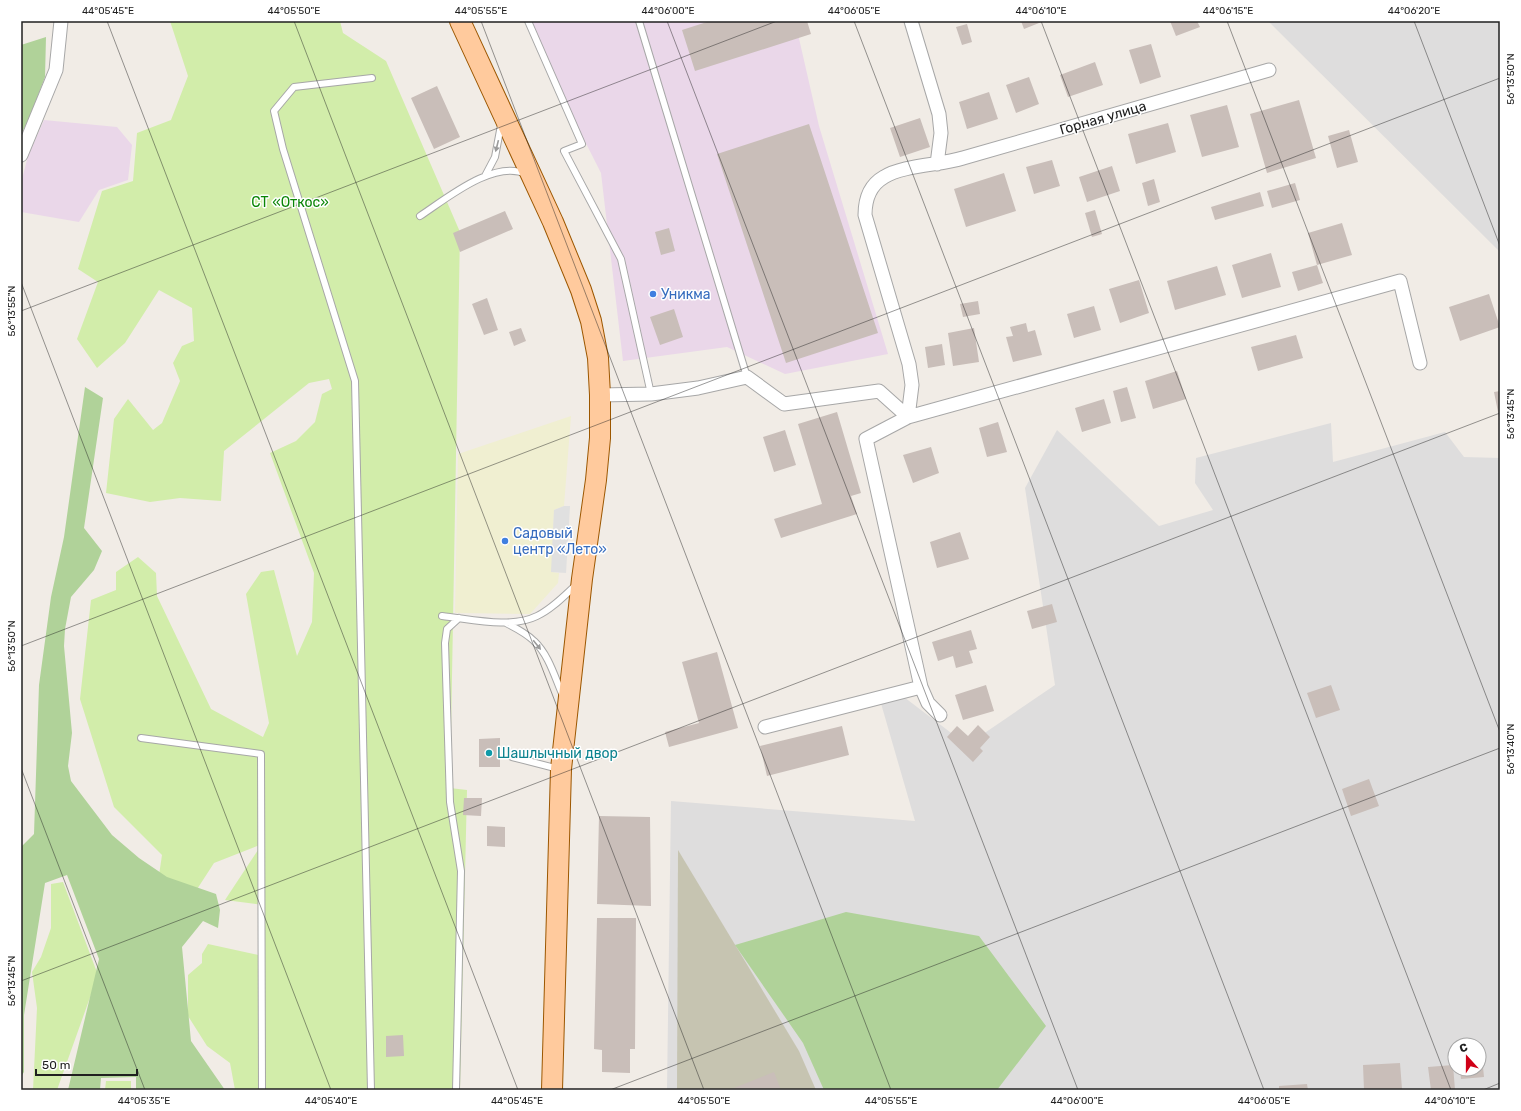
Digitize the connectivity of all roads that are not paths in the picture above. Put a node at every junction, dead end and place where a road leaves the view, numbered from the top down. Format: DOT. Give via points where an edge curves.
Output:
graph roads {
  1 [pos="61,21"];
  2 [pos="460,21"];
  3 [pos="528,21"];
  4 [pos="639,21"];
  5 [pos="911,21"];
  6 [pos="1269,70"];
  7 [pos="372,78"];
  8 [pos="503,113"];
  9 [pos="21,155"];
  10 [pos="936,164"];
  11 [pos="485,176"];
  12 [pos="533,178"];
  13 [pos="420,216"];
  14 [pos="1420,363"];
  15 [pos="747,377"];
  16 [pos="651,394"];
  17 [pos="600,395"];
  18 [pos="908,417"];
  19 [pos="582,579"];
  20 [pos="442,616"];
  21 [pos="459,618"];
  22 [pos="506,623"];
  23 [pos="921,687"];
  24 [pos="567,707"];
  25 [pos="940,716"];
  26 [pos="765,727"];
  27 [pos="141,738"];
  28 [pos="512,757"];
  29 [pos="561,769"];
  30 [pos="262,1090"];
  31 [pos="371,1090"];
  32 [pos="456,1090"];
  33 [pos="552,1090"];
  1 -- 9 [label="street" via="56,70"];
  2 -- 8 [label="main road"];
  3 -- 16 [label="lane" via="582,144 564,151 621,259"];
  4 -- 15 [label="lane"];
  5 -- 10 [label="street" via="939,114 941,133"];
  6 -- 10 [label="street, Горная улица" via="967,158"];
  7 -- 31 [label="lane" via="294,87 274,111 283,149 355,381"];
  8 -- 11 [label="lane, one-way" via="495,157"];
  8 -- 12 [label="main road"];
  10 -- 18 [label="street, Горная улица" via="883,177 872,188 865,202 865,215 910,364 912,385"];
  11 -- 12 [label="lane" via="512,170"];
  11 -- 13 [label="lane"];
  12 -- 17 [label="main road" via="556,229 591,321 598,358"];
  14 -- 18 [label="street" via="1400,281"];
  15 -- 16 [label="street" via="698,388"];
  15 -- 18 [label="street" via="784,404 879,391"];
  16 -- 17 [label="street"];
  17 -- 19 [label="main road" via="600,438 596,480"];
  18 -- 23 [label="street" via="866,440"];
  19 -- 22 [label="lane" via="550,608 537,616"];
  19 -- 24 [label="main road"];
  20 -- 21 [label="lane"];
  21 -- 22 [label="lane"];
  21 -- 32 [label="lane" via="447,629 445,643 450,802 461,871"];
  22 -- 24 [label="lane, one-way" via="535,642 547,659"];
  23 -- 25 [label="street" via="928,703"];
  23 -- 26 [label="street"];
  24 -- 29 [label="main road"];
  27 -- 30 [label="lane" via="261,754"];
  28 -- 29 [label="lane"];
  29 -- 33 [label="main road"];
}
